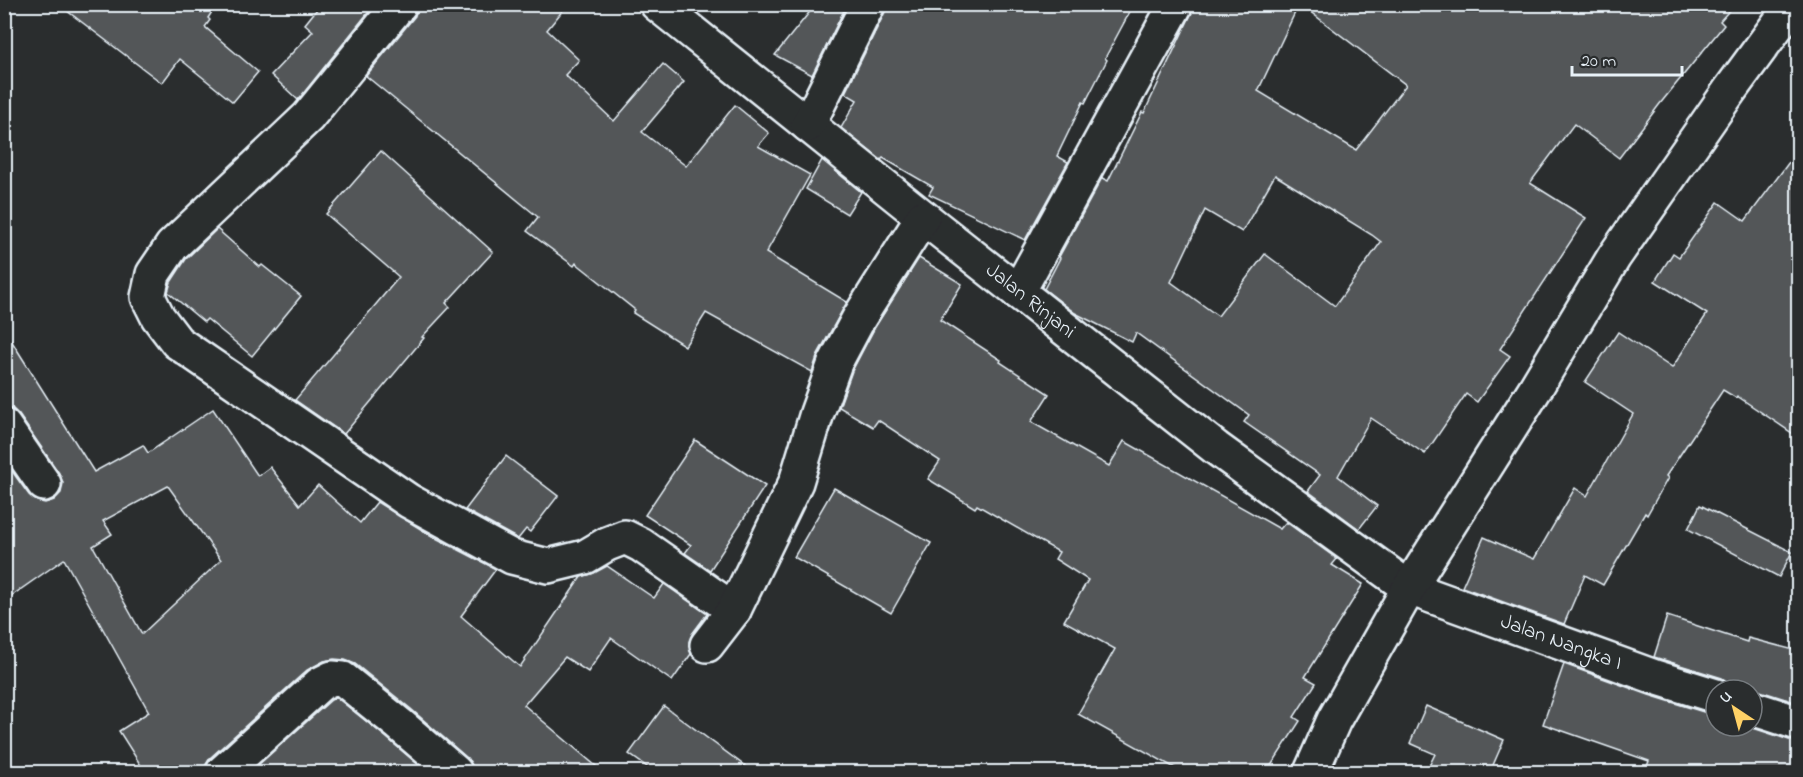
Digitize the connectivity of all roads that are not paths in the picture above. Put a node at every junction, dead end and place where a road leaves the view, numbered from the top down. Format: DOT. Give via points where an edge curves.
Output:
graph roads {
  1 [pos="400,4"];
  2 [pos="657,4"];
  3 [pos="868,4"];
  4 [pos="1176,4"];
  5 [pos="1793,4"];
  6 [pos="808,125"];
  7 [pos="923,217"];
  8 [pos="1018,292"];
  9 [pos="4,426"];
  10 [pos="44,484"];
  11 [pos="1409,588"];
  12 [pos="734,610"];
  13 [pos="707,645"];
  14 [pos="1704,692"];
  15 [pos="1764,712"];
  16 [pos="1798,723"];
  17 [pos="223,772"];
  18 [pos="455,772"];
  19 [pos="1311,772"];
  1 -- 12 [label="street" via="308,117 172,246 153,274 148,297 158,317 177,342 252,395 410,501 512,557 548,566 585,557 625,537"];
  2 -- 6 [label="street, Jalan Rinjani"];
  3 -- 6 [label="street"];
  4 -- 8 [label="street"];
  5 -- 11 [label="street" via="1614,257"];
  6 -- 7 [label="street, Jalan Rinjani"];
  7 -- 8 [label="street, Jalan Rinjani"];
  7 -- 12 [label="street" via="835,363 796,482"];
  8 -- 11 [label="street, Jalan Rinjani" via="1216,448"];
  9 -- 10 [label="street"];
  11 -- 14 [label="street, Jalan Nangka I"];
  11 -- 19 [label="street" via="1334,720"];
  12 -- 13 [label="street"];
  15 -- 16 [label="street"];
  17 -- 18 [label="street" via="320,684 332,678 343,679"];
}
